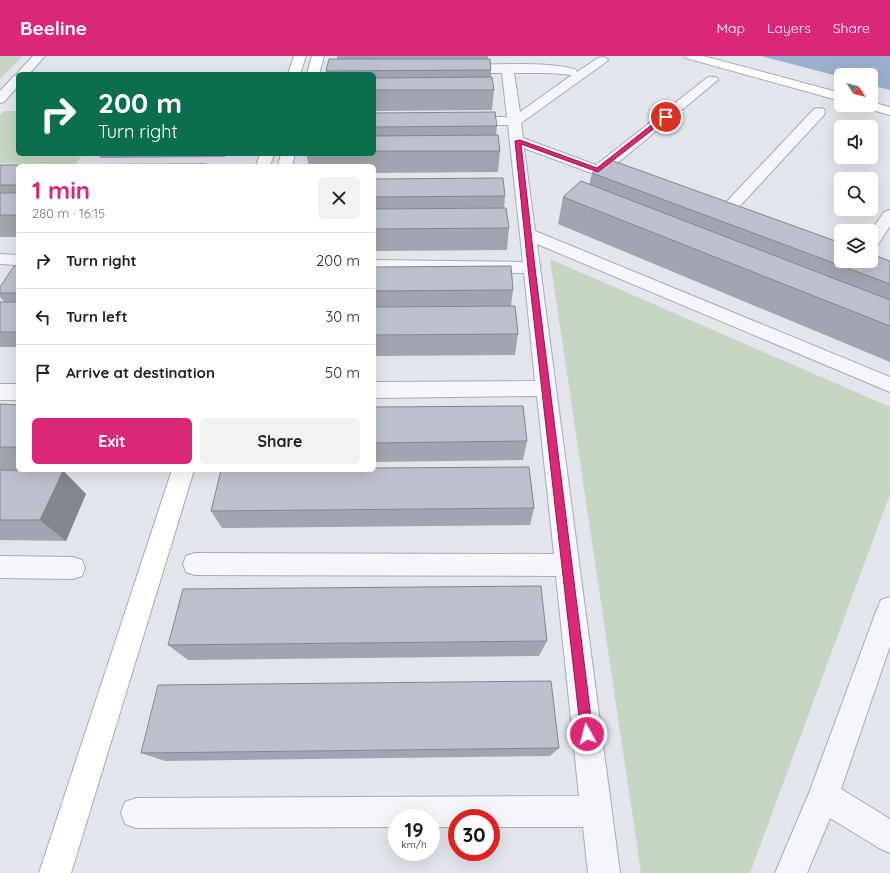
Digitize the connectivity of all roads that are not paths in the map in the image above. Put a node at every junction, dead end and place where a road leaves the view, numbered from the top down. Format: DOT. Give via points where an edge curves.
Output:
graph roads {
  1 [pos="39,56"];
  2 [pos="300,56"];
  3 [pos="318,56"];
  4 [pos="690,56"];
  5 [pos="602,60"];
  6 [pos="454,69"];
  7 [pos="508,69"];
  8 [pos="25,72"];
  9 [pos="295,72"];
  10 [pos="314,72"];
  11 [pos="571,72"];
  12 [pos="712,80"];
  13 [pos="16,81"];
  14 [pos="834,95"];
  15 [pos="0,99"];
  16 [pos="878,108"];
  17 [pos="890,111"];
  18 [pos="819,112"];
  19 [pos="452,121"];
  20 [pos="516,131"];
  21 [pos="598,171"];
  22 [pos="634,184"];
  23 [pos="706,212"];
  24 [pos="890,215"];
  25 [pos="721,217"];
  26 [pos="735,223"];
  27 [pos="878,232"];
  28 [pos="528,234"];
  29 [pos="0,259"];
  30 [pos="16,260"];
  31 [pos="376,265"];
  32 [pos="531,268"];
  33 [pos="890,385"];
  34 [pos="546,388"];
  35 [pos="376,390"];
  36 [pos="0,392"];
  37 [pos="16,392"];
  38 [pos="182,472"];
  39 [pos="195,564"];
  40 [pos="567,565"];
  41 [pos="0,567"];
  42 [pos="73,568"];
  43 [pos="887,627"];
  44 [pos="823,796"];
  45 [pos="596,811"];
  46 [pos="136,813"];
  47 [pos="890,837"];
  48 [pos="55,873"];
  49 [pos="604,873"];
  50 [pos="791,873"];
  1 -- 8 [label="street"];
  2 -- 9 [label="street"];
  3 -- 10 [label="street"];
  4 -- 14 [label="street"];
  5 -- 20 [label="street"];
  6 -- 7 [label="street"];
  7 -- 11 [label="street"];
  7 -- 20 [label="street"];
  12 -- 21 [label="street"];
  13 -- 15 [label="street"];
  16 -- 17 [label="street"];
  18 -- 25 [label="street"];
  19 -- 20 [label="street"];
  20 -- 21 [label="street"];
  20 -- 28 [label="street" via="514,184"];
  21 -- 22 [label="street"];
  23 -- 25 [label="street"];
  24 -- 27 [label="street"];
  25 -- 26 [label="street"];
  28 -- 32 [label="street"];
  28 -- 33 [label="street"];
  29 -- 30 [label="street"];
  31 -- 32 [label="street"];
  32 -- 34 [label="street"];
  34 -- 35 [label="street"];
  34 -- 40 [label="street"];
  36 -- 37 [label="street"];
  38 -- 48 [label="street"];
  39 -- 40 [label="street"];
  40 -- 45 [label="street"];
  41 -- 42 [label="street"];
  43 -- 44 [label="street"];
  44 -- 47 [label="street"];
  44 -- 50 [label="street"];
  45 -- 46 [label="street"];
  45 -- 49 [label="street"];
}
